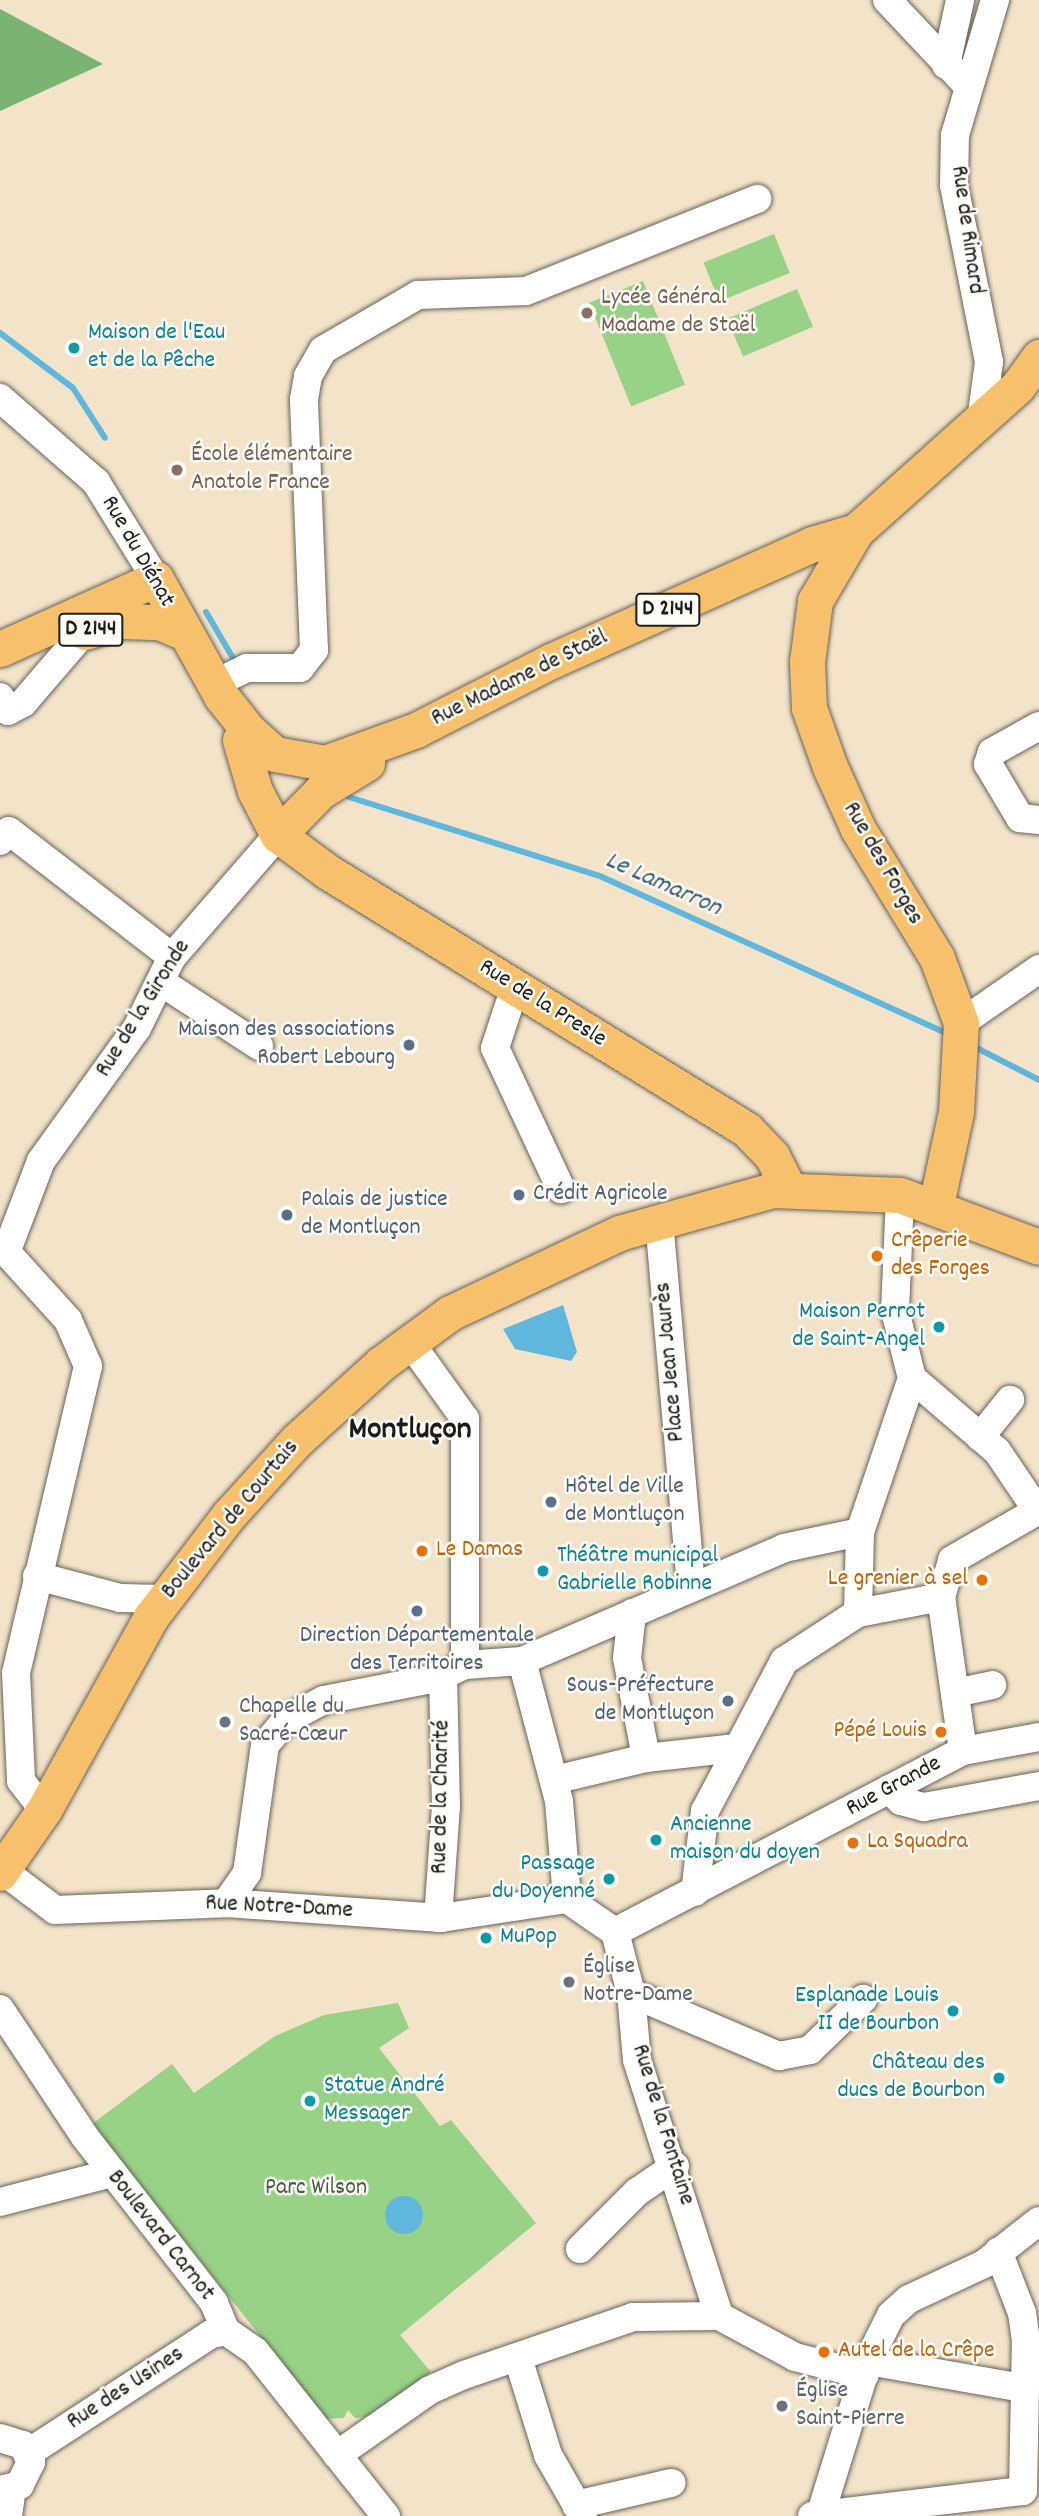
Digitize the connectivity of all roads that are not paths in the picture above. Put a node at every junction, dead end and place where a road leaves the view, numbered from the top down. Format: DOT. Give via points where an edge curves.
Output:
graph roads {
  1 [pos="887,0"];
  2 [pos="960,0"];
  3 [pos="995,0"];
  4 [pos="946,65"];
  5 [pos="967,85"];
  6 [pos="757,199"];
  7 [pos="1036,360"];
  8 [pos="0,398"];
  9 [pos="983,407"];
  10 [pos="856,531"];
  11 [pos="798,551"];
  12 [pos="156,579"];
  13 [pos="815,601"];
  14 [pos="84,632"];
  15 [pos="183,632"];
  16 [pos="0,649"];
  17 [pos="0,657"];
  18 [pos="218,690"];
  19 [pos="3,708"];
  20 [pos="1039,726"];
  21 [pos="416,730"];
  22 [pos="240,740"];
  23 [pos="274,765"];
  24 [pos="321,791"];
  25 [pos="1039,820"];
  26 [pos="278,835"];
  27 [pos="0,841"];
  28 [pos="1039,969"];
  29 [pos="167,970"];
  30 [pos="514,987"];
  31 [pos="961,1023"];
  32 [pos="259,1046"];
  33 [pos="788,1188"];
  34 [pos="561,1189"];
  35 [pos="900,1195"];
  36 [pos="936,1205"];
  37 [pos="10,1216"];
  38 [pos="659,1220"];
  39 [pos="3,1247"];
  40 [pos="1039,1247"];
  41 [pos="409,1341"];
  42 [pos="912,1378"];
  43 [pos="1010,1400"];
  44 [pos="980,1437"];
  45 [pos="1038,1510"];
  46 [pos="860,1532"];
  47 [pos="37,1576"];
  48 [pos="691,1587"];
  49 [pos="941,1597"];
  50 [pos="120,1598"];
  51 [pos="163,1599"];
  52 [pos="632,1612"];
  53 [pos="858,1613"];
  54 [pos="141,1635"];
  55 [pos="522,1661"];
  56 [pos="441,1673"];
  57 [pos="992,1685"];
  58 [pos="955,1693"];
  59 [pos="1039,1737"];
  60 [pos="736,1748"];
  61 [pos="963,1751"];
  62 [pos="634,1760"];
  63 [pos="554,1780"];
  64 [pos="1033,1786"];
  65 [pos="889,1789"];
  66 [pos="44,1810"];
  67 [pos="1,1871"];
  68 [pos="689,1896"];
  69 [pos="567,1899"];
  70 [pos="226,1903"];
  71 [pos="439,1918"];
  72 [pos="615,1933"];
  73 [pos="631,1993"];
  74 [pos="863,1999"];
  75 [pos="0,2009"];
  76 [pos="675,2166"];
  77 [pos="112,2173"];
  78 [pos="0,2202"];
  79 [pos="1039,2221"];
  80 [pos="580,2249"];
  81 [pos="998,2251"];
  82 [pos="719,2316"];
  83 [pos="226,2332"];
  84 [pos="518,2358"];
  85 [pos="866,2368"];
  86 [pos="1023,2388"];
  87 [pos="0,2438"];
  88 [pos="29,2453"];
  89 [pos="337,2455"];
  90 [pos="671,2483"];
  91 [pos="7,2499"];
  92 [pos="579,2511"];
  93 [pos="817,2515"];
  94 [pos="386,2516"];
  1 -- 4 [label="street"];
  2 -- 4 [label="street"];
  3 -- 5 [label="street, Rue de Rimard"];
  4 -- 5 [label="street"];
  5 -- 9 [label="street, Rue de Rimard" via="955,135 954,185 989,362"];
  6 -- 18 [label="street" via="526,291 418,295 323,350 308,376 304,399 314,650 300,668 247,668"];
  7 -- 9 [label="main road, D 2144"];
  8 -- 12 [label="street, Rue du Diénat" via="96,482"];
  9 -- 10 [label="main road, D 2144"];
  9 -- 11 [label="main road, D 2144"];
  10 -- 11 [label="main road, Rue Madame de Staël / D 2144"];
  10 -- 13 [label="main road, Rue des Forges"];
  11 -- 13 [label="main road"];
  11 -- 21 [label="main road, Rue Madame de Staël / D 2144"];
  12 -- 15 [label="main road, Rue du Diénat"];
  12 -- 16 [label="main road, D 2144"];
  13 -- 31 [label="main road, Rue des Forges" via="808,708 858,829 937,958"];
  14 -- 15 [label="main road, D 2144" via="122,621 159,622"];
  14 -- 17 [label="main road, D 2144"];
  14 -- 19 [label="street"];
  15 -- 18 [label="main road, Rue du Diénat"];
  18 -- 22 [label="main road, Rue du Diénat"];
  18 -- 23 [label="main road, Rue du Diénat"];
  20 -- 25 [label="street" via="992,752 988,764 1020,818"];
  21 -- 23 [label="main road, Rue Madame de Staël / D 2144" via="325,763"];
  21 -- 24 [label="main road, Rue Madame de Staël / D 2144"];
  22 -- 23 [label="main road, Rue du Diénat"];
  22 -- 26 [label="main road" via="255,791"];
  23 -- 24 [label="main road"];
  24 -- 26 [label="main road, Rue de la Gironde"];
  26 -- 29 [label="street, Rue de la Gironde"];
  26 -- 30 [label="main road, Rue de la Presle"];
  27 -- 29 [label="street" via="9,831"];
  28 -- 31 [label="street"];
  29 -- 32 [label="street"];
  29 -- 37 [label="street, Rue de la Gironde" via="137,1028 41,1161"];
  30 -- 33 [label="main road, Rue de la Presle" via="747,1130 772,1156"];
  30 -- 34 [label="street" via="495,1048 512,1109"];
  31 -- 36 [label="main road, Rue des Forges" via="956,1112"];
  33 -- 35 [label="main road, Boulevard de Courtais"];
  33 -- 38 [label="main road, Boulevard de Courtais"];
  35 -- 36 [label="main road, Boulevard de Courtais"];
  35 -- 42 [label="street" via="895,1311"];
  36 -- 40 [label="main road, Boulevard de Courtais"];
  37 -- 39 [label="street, Rue de la Gironde"];
  38 -- 41 [label="main road, Boulevard de Courtais" via="500,1285"];
  38 -- 48 [label="street, Place Jean Jaurès"];
  39 -- 47 [label="street" via="68,1320 88,1366"];
  41 -- 51 [label="main road, Boulevard de Courtais" via="266,1471"];
  41 -- 56 [label="street, Rue de la Charité" via="465,1419 464,1532"];
  42 -- 44 [label="street"];
  42 -- 46 [label="street"];
  43 -- 44 [label="street"];
  44 -- 45 [label="street" via="997,1451"];
  45 -- 49 [label="street" via="952,1560"];
  46 -- 48 [label="street" via="784,1548"];
  46 -- 53 [label="street"];
  47 -- 50 [label="street"];
  47 -- 66 [label="street" via="16,1674 21,1781"];
  48 -- 52 [label="street"];
  49 -- 53 [label="street"];
  49 -- 58 [label="street"];
  50 -- 51 [label="street"];
  50 -- 54 [label="street"];
  51 -- 54 [label="main road, Boulevard de Courtais"];
  52 -- 55 [label="street"];
  52 -- 62 [label="street" via="627,1658"];
  53 -- 60 [label="street" via="784,1661"];
  54 -- 66 [label="main road, Boulevard de Courtais"];
  55 -- 56 [label="street"];
  55 -- 63 [label="street"];
  56 -- 70 [label="street" via="307,1706 265,1745 247,1873"];
  56 -- 71 [label="street, Rue de la Charité" via="446,1807"];
  57 -- 58 [label="street"];
  58 -- 61 [label="street"];
  59 -- 61 [label="street, Rue Grande"];
  60 -- 62 [label="street"];
  60 -- 68 [label="street" via="700,1826"];
  61 -- 65 [label="street, Rue Grande"];
  62 -- 63 [label="street"];
  63 -- 69 [label="street"];
  64 -- 65 [label="street" via="924,1807 901,1801"];
  65 -- 68 [label="street, Rue Grande"];
  66 -- 67 [label="main road, Boulevard de Courtais"];
  67 -- 70 [label="street, Rue Notre-Dame" via="55,1910"];
  68 -- 72 [label="street, Rue Grande"];
  69 -- 71 [label="street, Rue Notre-Dame"];
  69 -- 72 [label="street"];
  70 -- 71 [label="street, Rue Notre-Dame"];
  72 -- 73 [label="street, Rue de la Fontaine"];
  73 -- 74 [label="street" via="779,2056 810,2050"];
  73 -- 76 [label="street, Rue de la Fontaine" via="637,2060"];
  75 -- 77 [label="street, Boulevard Carnot"];
  76 -- 80 [label="street" via="637,2192"];
  76 -- 82 [label="street, Rue de la Fontaine"];
  77 -- 78 [label="street"];
  77 -- 83 [label="street, Boulevard Carnot" via="214,2303"];
  79 -- 81 [label="street"];
  81 -- 85 [label="street" via="984,2264 909,2299 891,2315"];
  81 -- 86 [label="street" via="1023,2313"];
  82 -- 84 [label="street" via="633,2317"];
  82 -- 85 [label="street" via="795,2357"];
  83 -- 88 [label="street, Rue des Usines" via="211,2334"];
  83 -- 89 [label="street, Boulevard Carnot" via="255,2351"];
  84 -- 89 [label="street" via="430,2390"];
  84 -- 92 [label="street" via="548,2455"];
  85 -- 86 [label="street"];
  85 -- 93 [label="street"];
  86 -- 93 [label="street" via="1023,2491"];
  87 -- 88 [label="street" via="16,2440"];
  88 -- 91 [label="street" via="27,2479"];
  89 -- 94 [label="street, Boulevard Carnot"];
  90 -- 92 [label="street"];
}
